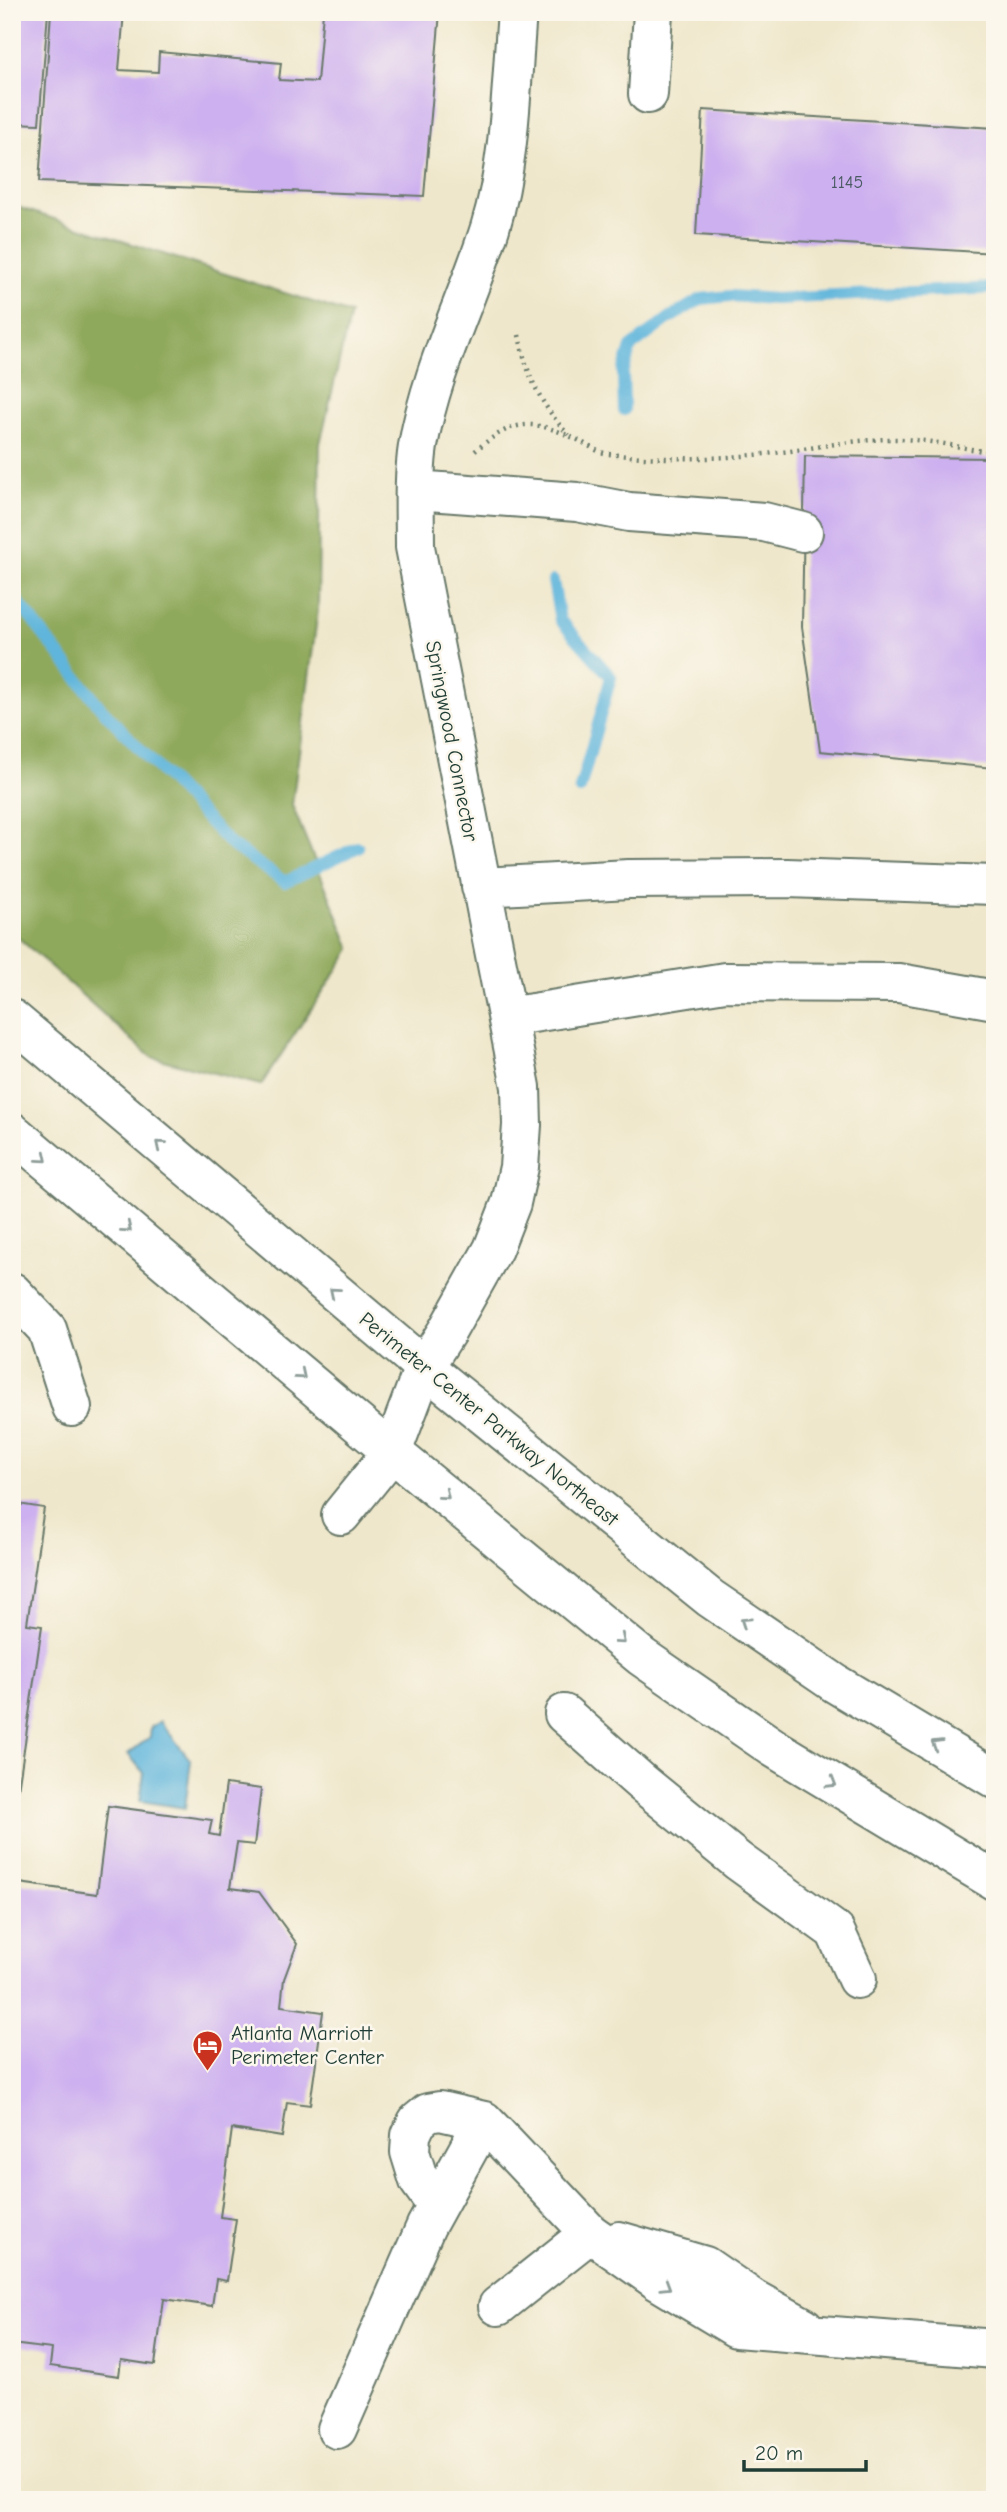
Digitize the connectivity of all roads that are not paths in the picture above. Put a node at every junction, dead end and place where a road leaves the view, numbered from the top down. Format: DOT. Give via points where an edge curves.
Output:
graph roads {
  1 [pos="517,12"];
  2 [pos="653,12"];
  3 [pos="648,94"];
  4 [pos="415,490"];
  5 [pos="803,532"];
  6 [pos="995,884"];
  7 [pos="481,887"];
  8 [pos="995,1000"];
  9 [pos="508,1017"];
  10 [pos="12,1019"];
  11 [pos="12,1132"];
  12 [pos="12,1292"];
  13 [pos="424,1367"];
  14 [pos="72,1406"];
  15 [pos="392,1452"];
  16 [pos="341,1515"];
  17 [pos="565,1714"];
  18 [pos="995,1779"];
  19 [pos="995,1881"];
  20 [pos="856,1979"];
  21 [pos="484,2121"];
  22 [pos="437,2206"];
  23 [pos="590,2233"];
  24 [pos="498,2306"];
  25 [pos="995,2349"];
  26 [pos="337,2429"];
  1 -- 4 [label="main road, Springwood Connector" via="502,174 490,227 434,384 418,446"];
  2 -- 3 [label="main road"];
  4 -- 5 [label="main road" via="764,522"];
  4 -- 7 [label="main road, Springwood Connector" via="417,560"];
  6 -- 7 [label="main road" via="774,878"];
  7 -- 9 [label="main road, Springwood Connector"];
  8 -- 9 [label="main road" via="899,984 725,982"];
  9 -- 13 [label="main road, Springwood Connector" via="521,1087 522,1125 511,1203 493,1249"];
  13 -- 10 [label="main road, Perimeter Center Parkway Northeast, one-way"];
  11 -- 15 [label="main road, one-way"];
  12 -- 14 [label="main road" via="47,1329"];
  13 -- 15 [label="main road, Springwood Connector"];
  18 -- 13 [label="main road, Perimeter Center Parkway Northeast, one-way" via="836,1684 710,1598"];
  15 -- 16 [label="main road, Springwood Connector"];
  15 -- 19 [label="main road, one-way" via="642,1657 774,1748"];
  17 -- 20 [label="main road" via="738,1861 835,1931"];
  21 -- 22 [label="main road"];
  21 -- 22 [label="main road" via="440,2111 417,2122 411,2135 412,2163"];
  21 -- 23 [label="main road"];
  22 -- 26 [label="main road"];
  23 -- 24 [label="main road"];
  23 -- 25 [label="main road" via="736,2328"];
}
